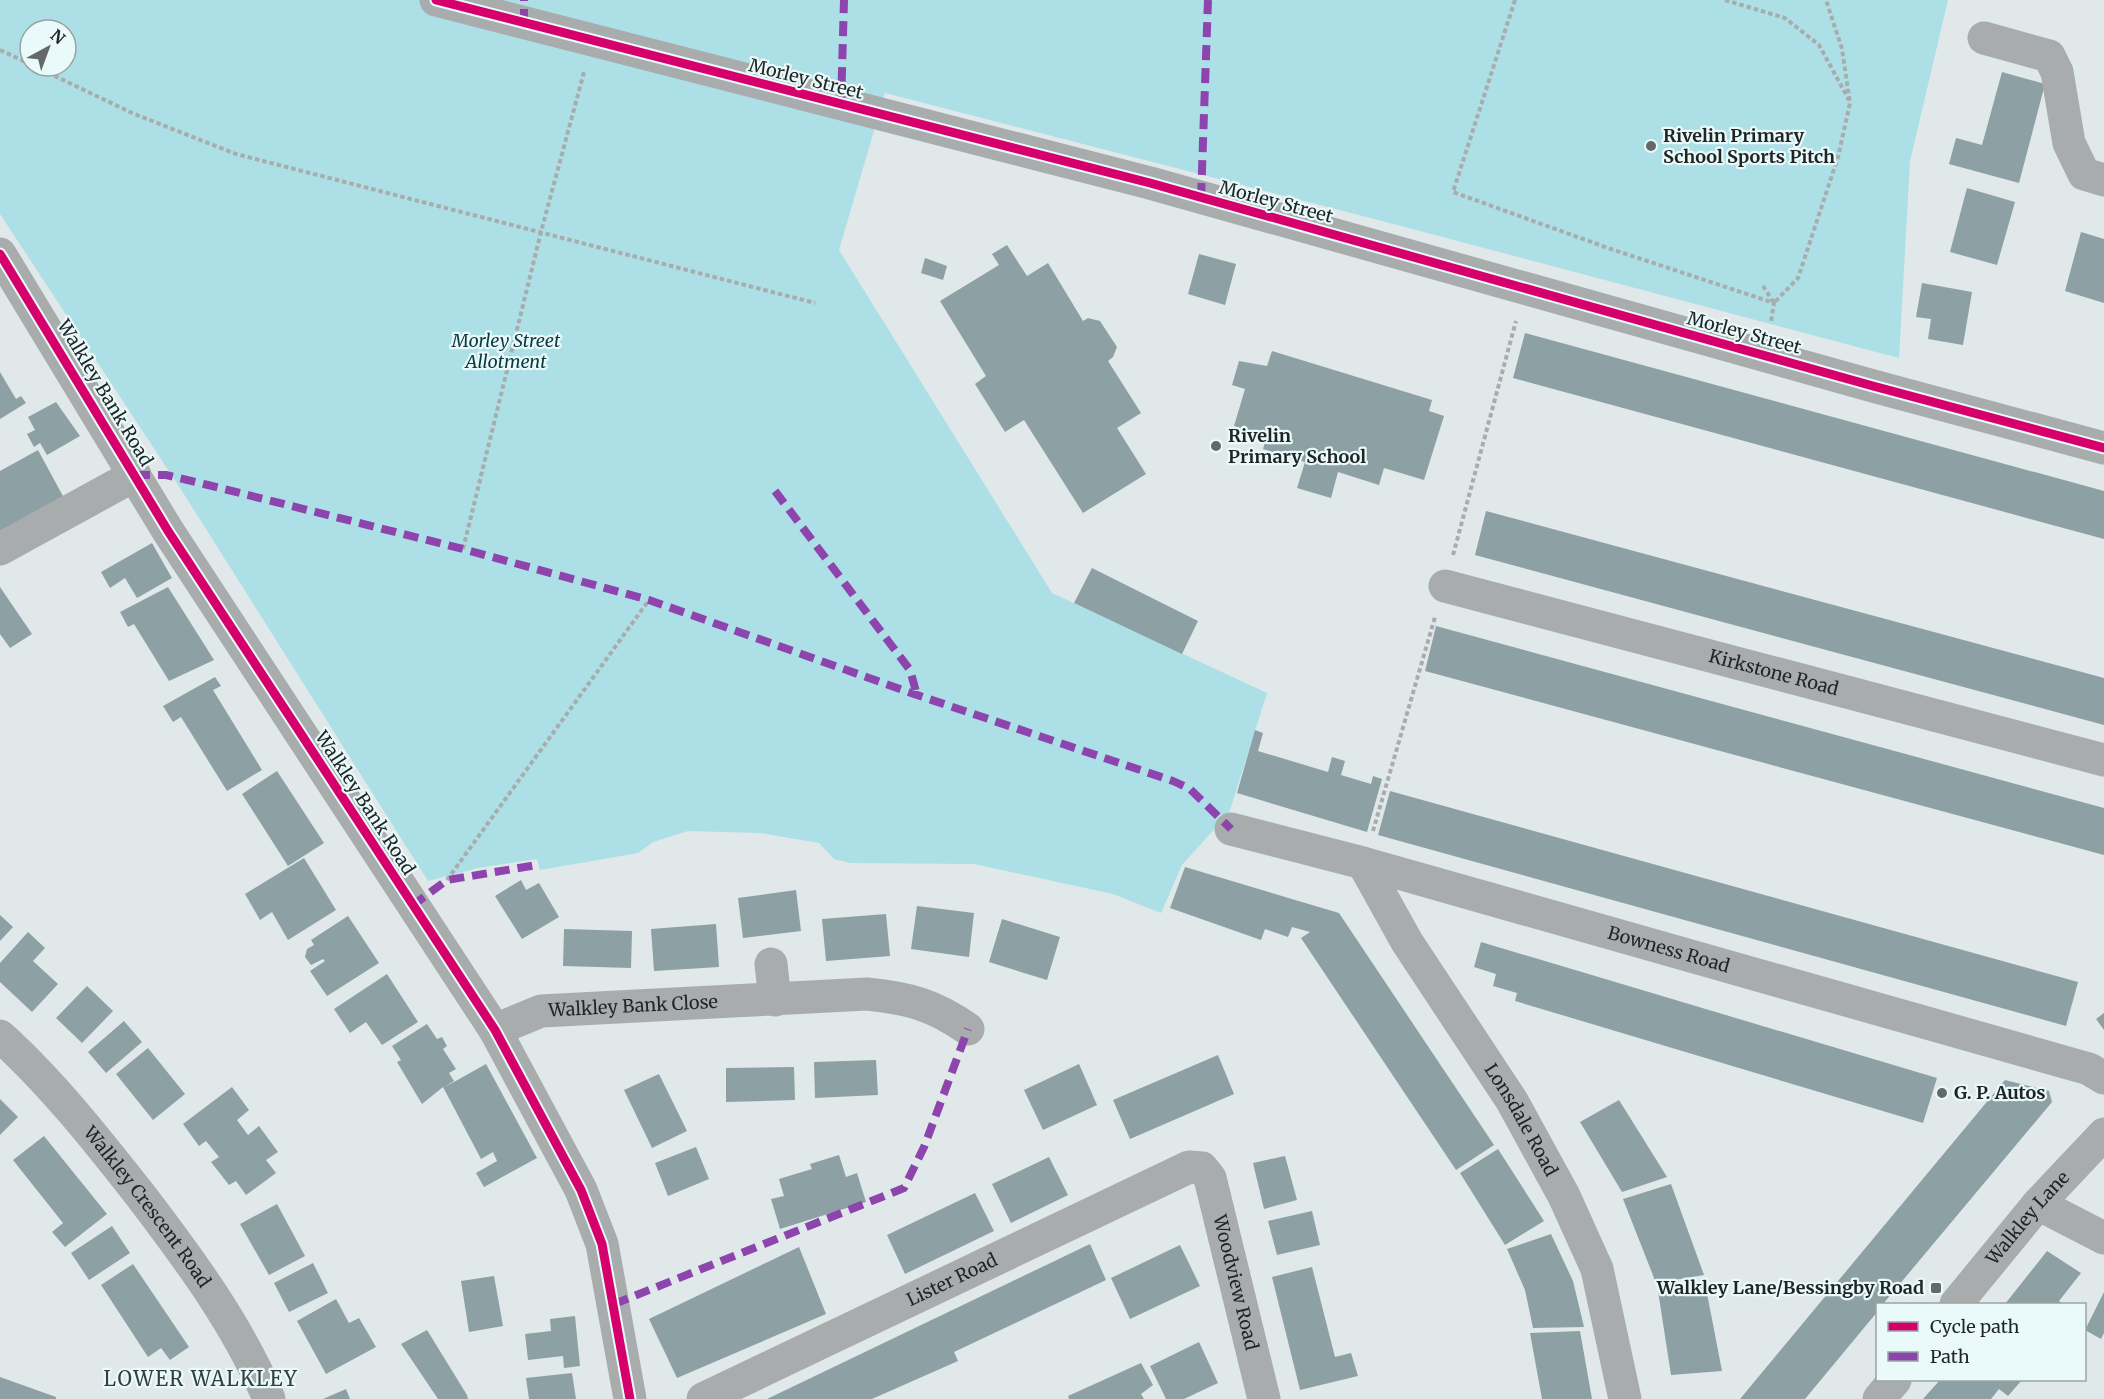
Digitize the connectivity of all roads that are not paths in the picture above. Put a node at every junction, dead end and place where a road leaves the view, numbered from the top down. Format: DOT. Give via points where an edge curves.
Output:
graph roads {
  1 [pos="436,0"];
  2 [pos="1984,38"];
  3 [pos="2094,177"];
  4 [pos="0,254"];
  5 [pos="2104,448"];
  6 [pos="135,475"];
  7 [pos="0,549"];
  8 [pos="1445,586"];
  9 [pos="2104,760"];
  10 [pos="1231,829"];
  11 [pos="1363,863"];
  12 [pos="771,964"];
  13 [pos="775,1000"];
  14 [pos="968,1029"];
  15 [pos="495,1030"];
  16 [pos="0,1036"];
  17 [pos="2104,1078"];
  18 [pos="2104,1134"];
  19 [pos="1202,1168"];
  20 [pos="2038,1204"];
  21 [pos="2104,1238"];
  22 [pos="1958,1303"];
  23 [pos="1894,1381"];
  24 [pos="1257,1396"];
  25 [pos="269,1399"];
  26 [pos="630,1399"];
  27 [pos="703,1399"];
  28 [pos="1625,1399"];
  29 [pos="1879,1399"];
  1 -- 5 [label="street, Morley Street" via="1150,183"];
  2 -- 3 [label="street" via="2049,56 2057,72 2069,143"];
  4 -- 6 [label="street, Walkley Bank Road"];
  6 -- 7 [label="street"];
  6 -- 15 [label="street, Walkley Bank Road" via="200,581"];
  8 -- 9 [label="street, Kirkstone Road"];
  10 -- 11 [label="street, Bowness Road"];
  11 -- 17 [label="street, Bowness Road" via="2089,1069"];
  11 -- 28 [label="street, Lonsdale Road" via="1407,942 1512,1101 1564,1196 1597,1269"];
  12 -- 13 [label="street"];
  13 -- 14 [label="street, Walkley Bank Close" via="867,994 906,998 945,1012"];
  13 -- 15 [label="street, Walkley Bank Close" via="541,1011"];
  15 -- 26 [label="street, Walkley Bank Road" via="581,1190 602,1244"];
  16 -- 25 [label="street, Walkley Crescent Road" via="23,1056 101,1145 167,1231 221,1306"];
  18 -- 20 [label="street, Walkley Lane"];
  19 -- 24 [label="street, Woodview Road" via="1210,1178"];
  19 -- 27 [label="street, Lister Road" via="1190,1167"];
  20 -- 21 [label="street"];
  20 -- 22 [label="street, Walkley Lane"];
  23 -- 29 [label="street"];
}
